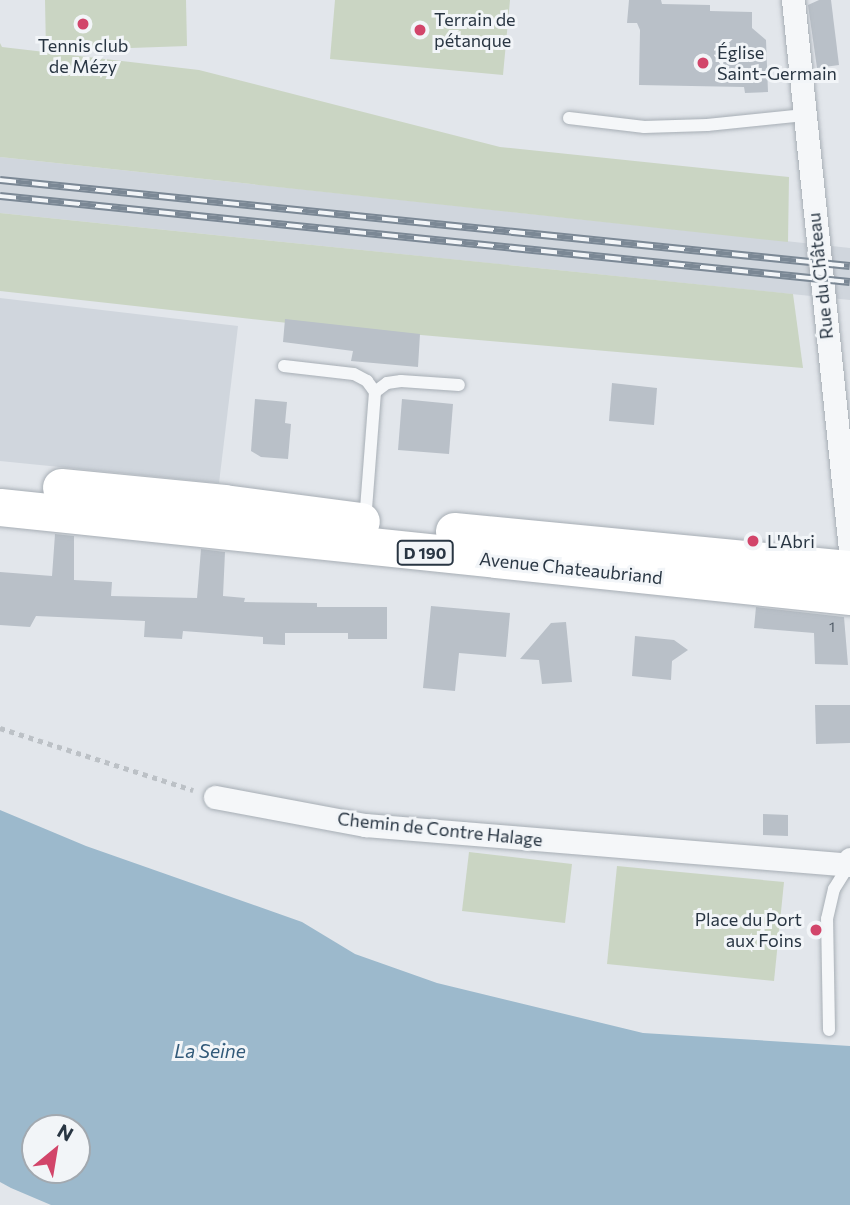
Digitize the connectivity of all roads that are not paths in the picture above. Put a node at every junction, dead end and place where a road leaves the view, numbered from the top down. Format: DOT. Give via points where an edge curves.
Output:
graph roads {
  1 [pos="793,1"];
  2 [pos="804,115"];
  3 [pos="569,118"];
  4 [pos="284,366"];
  5 [pos="459,385"];
  6 [pos="375,392"];
  7 [pos="0,481"];
  8 [pos="0,507"];
  9 [pos="365,522"];
  10 [pos="850,550"];
  11 [pos="850,569"];
  12 [pos="850,596"];
  13 [pos="215,797"];
  14 [pos="850,859"];
  15 [pos="849,865"];
  16 [pos="829,1030"];
  1 -- 2 [label="street, Rue du Château"];
  2 -- 3 [label="lane" via="644,127"];
  2 -- 10 [label="street, Rue du Château"];
  4 -- 6 [label="lane" via="354,374"];
  5 -- 6 [label="lane" via="401,381 387,383"];
  6 -- 9 [label="lane"];
  7 -- 9 [label="main road, Avenue Chateaubriand / D 190"];
  8 -- 12 [label="main road, Avenue Chateaubriand / D 190"];
  9 -- 11 [label="main road, Avenue Chateaubriand / D 190"];
  13 -- 15 [label="street, Chemin de Contre Halage" via="365,825"];
  14 -- 15 [label="street"];
  15 -- 16 [label="lane" via="834,889 827,919"];
}
